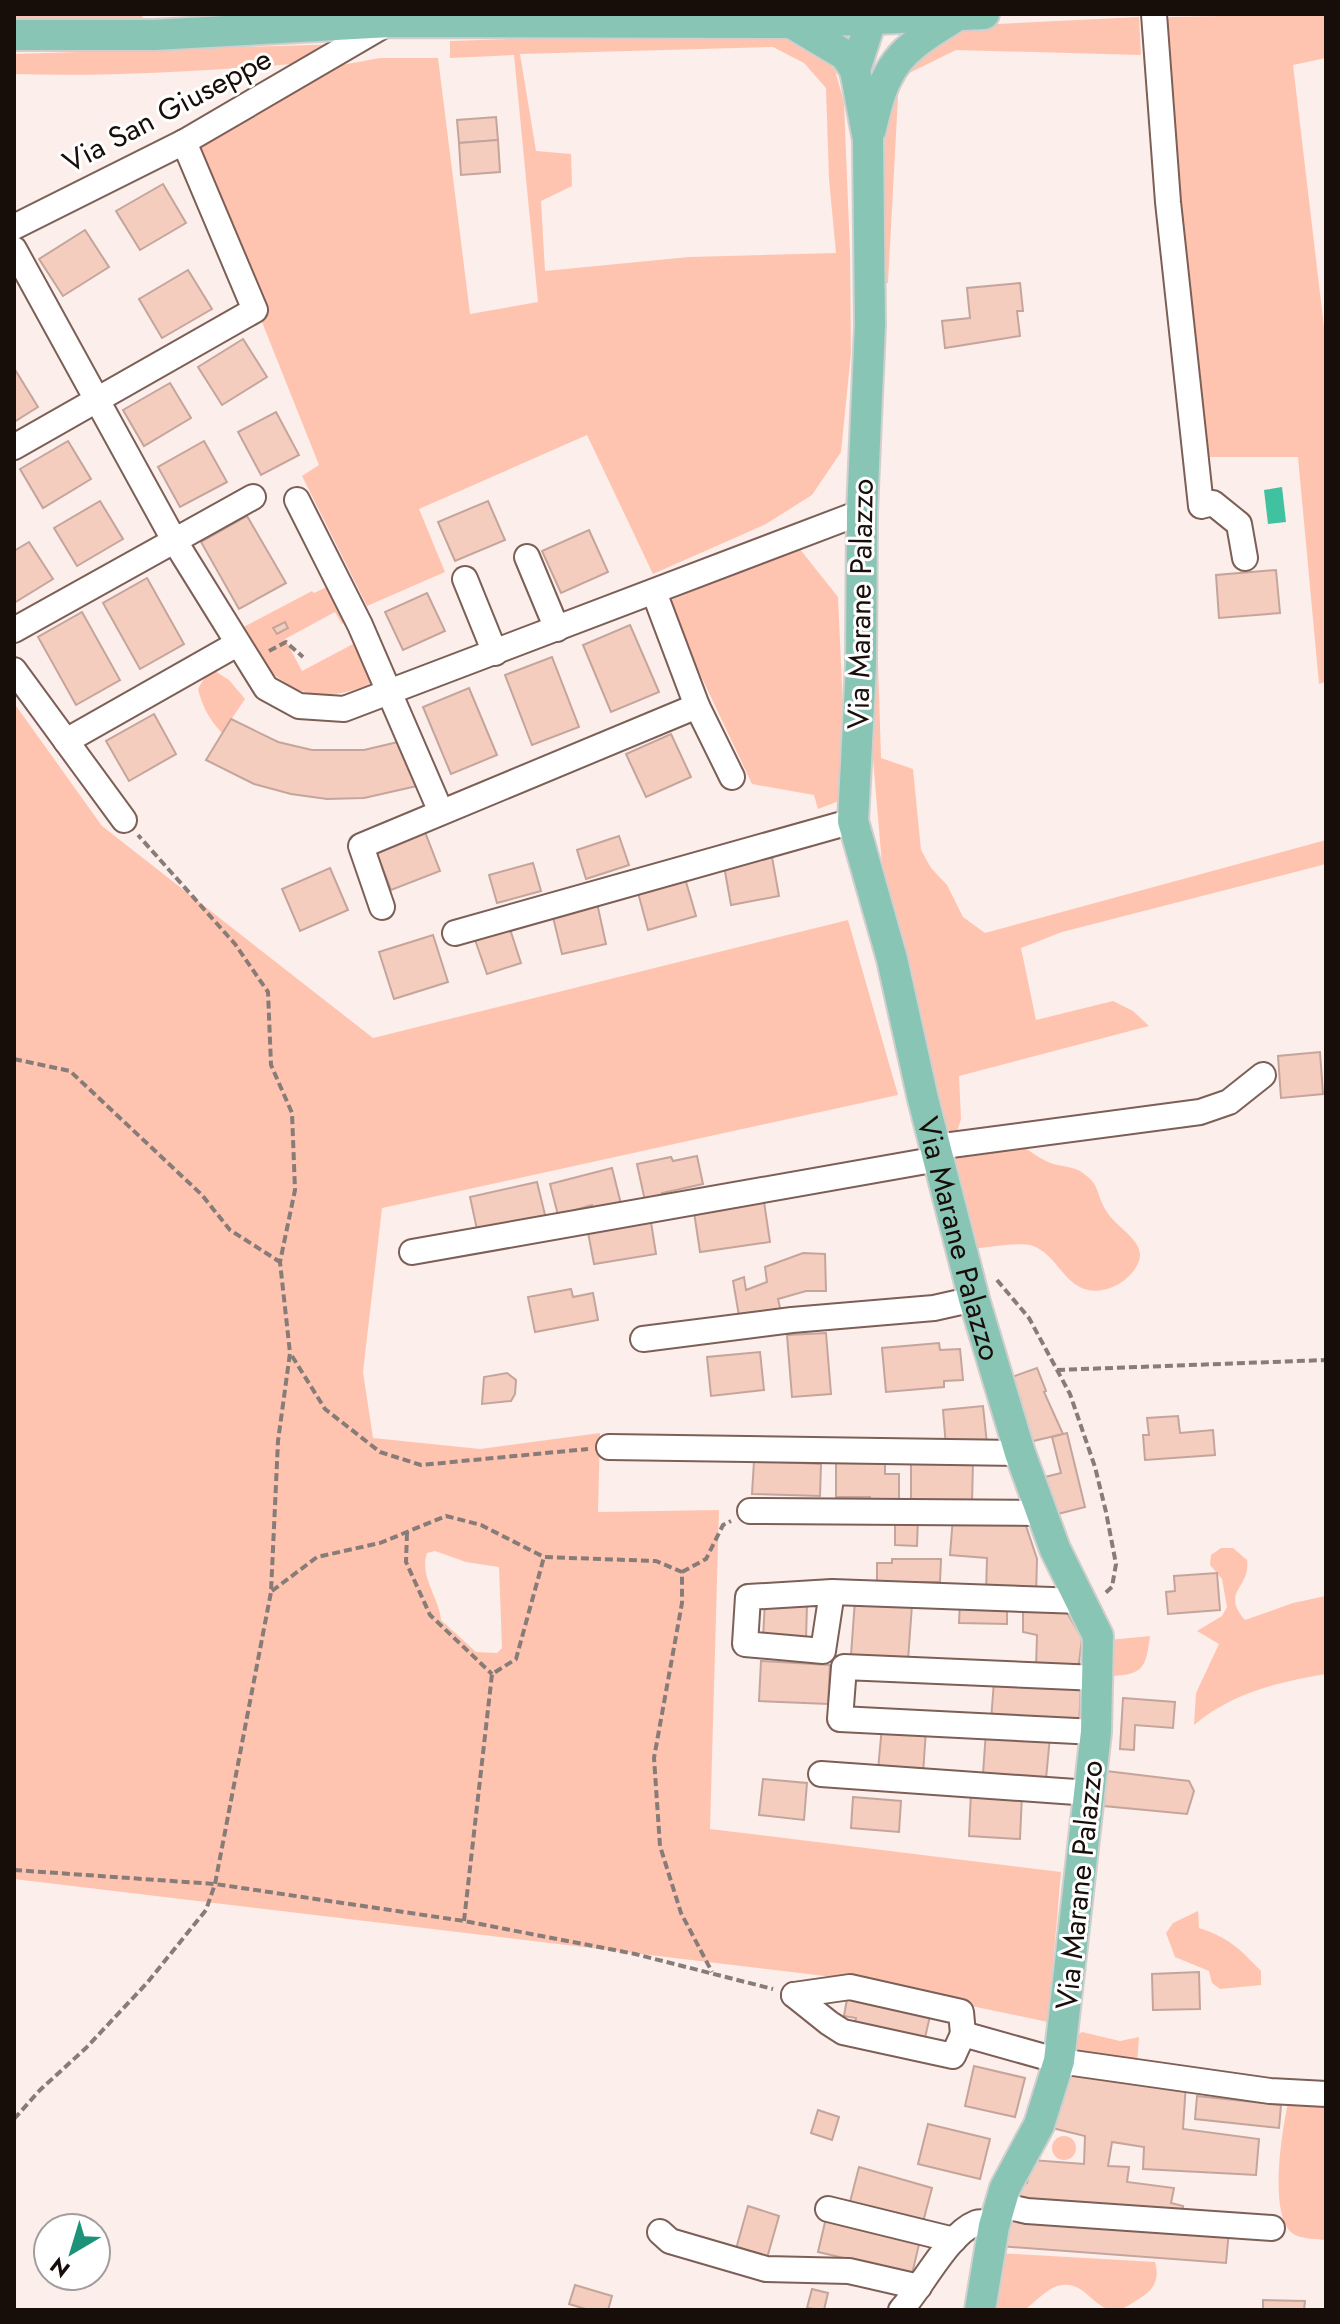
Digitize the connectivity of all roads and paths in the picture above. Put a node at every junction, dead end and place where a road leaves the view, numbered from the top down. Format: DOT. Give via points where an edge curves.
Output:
graph roads {
  1 [pos="1154,14"];
  2 [pos="971,15"];
  3 [pos="870,17"];
  4 [pos="390,22"];
  5 [pos="791,23"];
  6 [pos="14,35"];
  7 [pos="855,70"];
  8 [pos="889,70"];
  9 [pos="868,140"];
  10 [pos="184,142"];
  11 [pos="14,227"];
  12 [pos="14,249"];
  13 [pos="96,399"];
  14 [pos="14,447"];
  15 [pos="253,497"];
  16 [pos="297,500"];
  17 [pos="862,512"];
  18 [pos="174,540"];
  19 [pos="527,557"];
  20 [pos="1245,558"];
  21 [pos="465,579"];
  22 [pos="654,592"];
  23 [pos="557,629"];
  24 [pos="14,630"];
  25 [pos="243,653"];
  26 [pos="495,653"];
  27 [pos="303,657"];
  28 [pos="14,670"];
  29 [pos="389,693"];
  30 [pos="697,706"];
  31 [pos="66,741"];
  32 [pos="732,777"];
  33 [pos="441,812"];
  34 [pos="124,820"];
  35 [pos="853,821"];
  36 [pos="382,907"];
  37 [pos="455,933"];
  38 [pos="14,1059"];
  39 [pos="1263,1075"];
  40 [pos="937,1153"];
  41 [pos="412,1252"];
  42 [pos="280,1262"];
  43 [pos="971,1286"];
  44 [pos="643,1339"];
  45 [pos="290,1353"];
  46 [pos="1326,1360"];
  47 [pos="1057,1370"];
  48 [pos="609,1447"];
  49 [pos="1020,1453"];
  50 [pos="750,1511"];
  51 [pos="1042,1513"];
  52 [pos="407,1532"];
  53 [pos="544,1557"];
  54 [pos="682,1572"];
  55 [pos="271,1592"];
  56 [pos="832,1592"];
  57 [pos="1081,1601"];
  58 [pos="492,1674"];
  59 [pos="1098,1678"];
  60 [pos="1096,1732"];
  61 [pos="821,1774"];
  62 [pos="1090,1793"];
  63 [pos="14,1870"];
  64 [pos="215,1884"];
  65 [pos="464,1921"];
  66 [pos="712,1972"];
  67 [pos="794,1995"];
  68 [pos="963,2034"];
  69 [pos="1059,2061"];
  70 [pos="1326,2094"];
  71 [pos="14,2119"];
  72 [pos="828,2209"];
  73 [pos="997,2215"];
  74 [pos="1272,2228"];
  75 [pos="660,2232"];
  76 [pos="954,2240"];
  77 [pos="919,2287"];
  78 [pos="901,2310"];
  79 [pos="980,2310"];
  1 -- 20 [label="street" via="1201,506 1213,503 1239,524"];
  2 -- 3 [label="main road"];
  2 -- 8 [label="main road, Via Marane Palazzo" via="916,40"];
  3 -- 5 [label="main road"];
  3 -- 7 [label="main road, Via Marane Palazzo"];
  3 -- 8 [label="main road"];
  4 -- 5 [label="main road"];
  4 -- 6 [label="main road" via="154,35"];
  4 -- 10 [label="street, Via San Giuseppe"];
  5 -- 7 [label="main road" via="837,49"];
  7 -- 9 [label="main road, Via Marane Palazzo"];
  8 -- 9 [label="main road, Via Marane Palazzo"];
  9 -- 17 [label="main road, Via Marane Palazzo" via="870,325"];
  10 -- 11 [label="street, Via San Giuseppe"];
  10 -- 13 [label="street" via="255,310"];
  12 -- 13 [label="street"];
  13 -- 14 [label="street"];
  13 -- 18 [label="street"];
  15 -- 18 [label="street"];
  16 -- 29 [label="street"];
  17 -- 22 [label="street"];
  17 -- 35 [label="main road, Via Marane Palazzo"];
  18 -- 24 [label="street"];
  18 -- 25 [label="street"];
  19 -- 23 [label="street"];
  21 -- 26 [label="street"];
  22 -- 23 [label="street"];
  22 -- 30 [label="street"];
  23 -- 26 [label="street"];
  25 -- 27 [label="path" via="286,642"];
  25 -- 29 [label="street" via="266,688 299,706 344,709"];
  25 -- 31 [label="street"];
  26 -- 29 [label="street"];
  28 -- 31 [label="street"];
  29 -- 33 [label="street"];
  30 -- 32 [label="street"];
  30 -- 33 [label="street"];
  31 -- 34 [label="street"];
  33 -- 36 [label="street" via="361,846"];
  34 -- 42 [label="path" via="235,944 268,992 271,1065 292,1113 295,1175"];
  35 -- 37 [label="street"];
  35 -- 40 [label="main road, Via Marane Palazzo"];
  38 -- 42 [label="path" via="70,1071 202,1195 230,1230"];
  39 -- 40 [label="street" via="1229,1102 1200,1112"];
  40 -- 41 [label="street"];
  40 -- 43 [label="main road, Via Marane Palazzo"];
  42 -- 45 [label="path"];
  43 -- 44 [label="street" via="934,1308"];
  43 -- 47 [label="path" via="996,1280 1029,1318"];
  43 -- 49 [label="main road, Via Marane Palazzo"];
  45 -- 48 [label="path" via="325,1409 380,1452 421,1465"];
  45 -- 55 [label="path" via="278,1441"];
  46 -- 47 [label="path"];
  47 -- 57 [label="path" via="1095,1467 1116,1564 1112,1587 1098,1599"];
  48 -- 49 [label="street"];
  49 -- 51 [label="main road, Via Marane Palazzo"];
  50 -- 51 [label="street"];
  50 -- 54 [label="path" via="723,1525 706,1559"];
  51 -- 57 [label="main road, Via Marane Palazzo"];
  52 -- 53 [label="path" via="446,1516 481,1525"];
  52 -- 55 [label="path" via="317,1557"];
  52 -- 58 [label="path" via="406,1562 430,1615"];
  53 -- 54 [label="path" via="656,1561"];
  53 -- 58 [label="path" via="516,1659"];
  54 -- 66 [label="path" via="682,1603 654,1758 660,1846 681,1913"];
  55 -- 64 [label="path"];
  56 -- 57 [label="street"];
  57 -- 59 [label="main road, Via Marane Palazzo" via="1098,1636"];
  58 -- 65 [label="path"];
  59 -- 60 [label="main road, Via Marane Palazzo"];
  59 -- 60 [label="street" via="844,1667 840,1719"];
  60 -- 62 [label="main road, Via Marane Palazzo"];
  61 -- 62 [label="street"];
  62 -- 69 [label="main road, Via Marane Palazzo"];
  63 -- 64 [label="path"];
  64 -- 65 [label="path"];
  64 -- 71 [label="path" via="206,1910 147,1983"];
  65 -- 66 [label="path"];
  66 -- 67 [label="path"];
  67 -- 68 [label="street" via="850,1987 961,2012"];
  67 -- 68 [label="street" via="843,2032 898,2045 953,2056"];
  68 -- 69 [label="street"];
  69 -- 70 [label="street"];
  69 -- 73 [label="main road, Via Marane Palazzo" via="1039,2125 1005,2188"];
  72 -- 76 [label="street"];
  73 -- 74 [label="street" via="1027,2211"];
  73 -- 76 [label="street"];
  73 -- 79 [label="main road, Via Marane Palazzo"];
  75 -- 77 [label="street" via="670,2241 766,2269 849,2271"];
  76 -- 77 [label="street"];
  77 -- 78 [label="street"];
}
